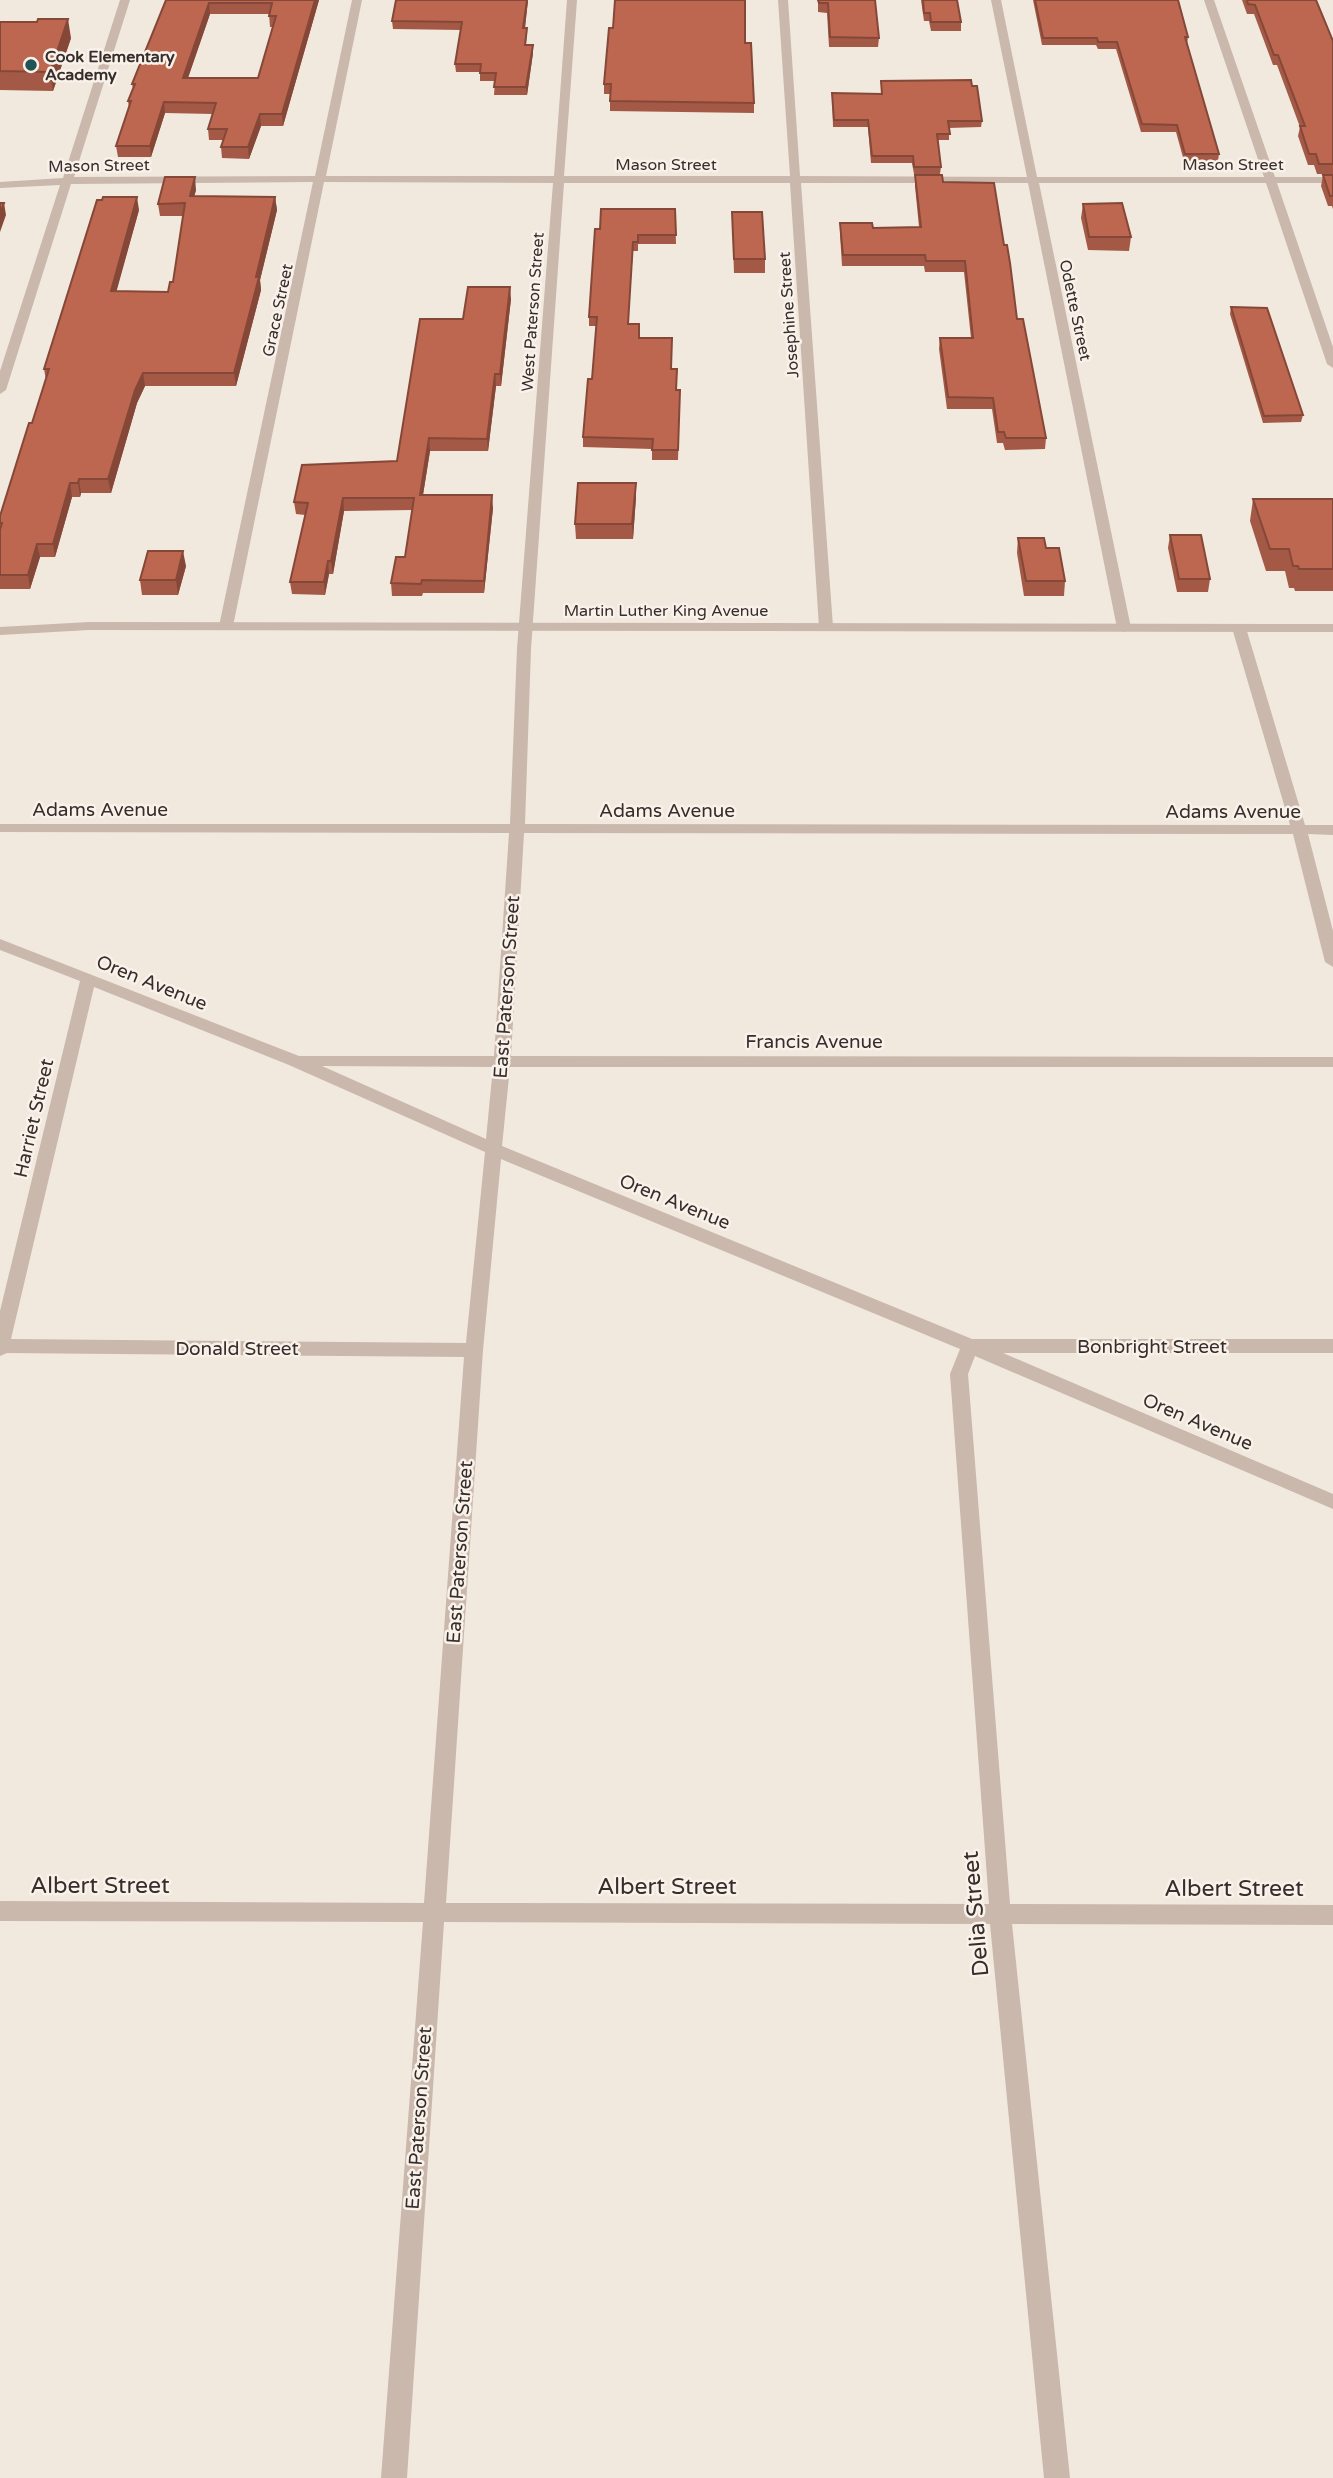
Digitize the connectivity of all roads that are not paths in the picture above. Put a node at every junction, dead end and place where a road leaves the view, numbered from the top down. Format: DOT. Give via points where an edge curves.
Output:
graph roads {
  1 [pos="125,0"];
  2 [pos="357,0"];
  3 [pos="572,0"];
  4 [pos="783,0"];
  5 [pos="996,0"];
  6 [pos="1209,0"];
  7 [pos="320,179"];
  8 [pos="558,179"];
  9 [pos="68,180"];
  10 [pos="795,180"];
  11 [pos="1033,180"];
  12 [pos="1270,180"];
  13 [pos="1333,180"];
  14 [pos="0,186"];
  15 [pos="1333,364"];
  16 [pos="0,390"];
  17 [pos="226,626"];
  18 [pos="526,627"];
  19 [pos="825,628"];
  20 [pos="1124,628"];
  21 [pos="1239,628"];
  22 [pos="1333,628"];
  23 [pos="0,631"];
  24 [pos="0,828"];
  25 [pos="517,829"];
  26 [pos="1298,830"];
  27 [pos="1333,830"];
  28 [pos="0,944"];
  29 [pos="1333,962"];
  30 [pos="88,979"];
  31 [pos="295,1061"];
  32 [pos="502,1061"];
  33 [pos="1333,1062"];
  34 [pos="494,1149"];
  35 [pos="970,1346"];
  36 [pos="1333,1346"];
  37 [pos="0,1347"];
  38 [pos="474,1350"];
  39 [pos="1333,1502"];
  40 [pos="0,1911"];
  41 [pos="432,1912"];
  42 [pos="1000,1912"];
  43 [pos="1333,1915"];
  44 [pos="394,2478"];
  45 [pos="1057,2478"];
  1 -- 9 [label="street"];
  2 -- 7 [label="street, Grace Street"];
  3 -- 8 [label="street, West Paterson Street"];
  4 -- 10 [label="street, Josephine Street"];
  5 -- 11 [label="street, Odette Street"];
  6 -- 12 [label="street"];
  7 -- 8 [label="street, Mason Street"];
  7 -- 9 [label="street, Mason Street"];
  7 -- 17 [label="street, Grace Street"];
  8 -- 10 [label="street, Mason Street"];
  8 -- 18 [label="street, West Paterson Street"];
  9 -- 14 [label="street, Mason Street"];
  9 -- 16 [label="street"];
  10 -- 11 [label="street, Mason Street"];
  10 -- 19 [label="street, Josephine Street"];
  11 -- 12 [label="street, Mason Street"];
  11 -- 20 [label="street, Odette Street"];
  12 -- 13 [label="street, Mason Street"];
  12 -- 15 [label="street"];
  17 -- 18 [label="street, Martin Luther King Avenue"];
  17 -- 23 [label="street, Martin Luther King Avenue"];
  18 -- 19 [label="street, Martin Luther King Avenue"];
  18 -- 25 [label="street, East Paterson Street"];
  19 -- 20 [label="street, Martin Luther King Avenue"];
  20 -- 21 [label="street, Martin Luther King Avenue"];
  21 -- 22 [label="street, Martin Luther King Avenue"];
  21 -- 26 [label="street"];
  24 -- 25 [label="street, Adams Avenue"];
  25 -- 26 [label="street, Adams Avenue"];
  25 -- 32 [label="street, East Paterson Street"];
  26 -- 27 [label="street, Adams Avenue"];
  26 -- 29 [label="street"];
  28 -- 30 [label="street, Oren Avenue"];
  30 -- 31 [label="street, Oren Avenue"];
  30 -- 37 [label="street, Harriet Street"];
  31 -- 32 [label="street, Francis Avenue"];
  31 -- 34 [label="street, Oren Avenue"];
  32 -- 33 [label="street, Francis Avenue"];
  32 -- 34 [label="street, East Paterson Street"];
  34 -- 35 [label="street, Oren Avenue"];
  34 -- 38 [label="street, East Paterson Street"];
  35 -- 36 [label="street, Bonbright Street"];
  35 -- 39 [label="street, Oren Avenue"];
  35 -- 42 [label="street, Delia Street" via="959,1374"];
  37 -- 38 [label="street, Donald Street"];
  38 -- 41 [label="street, East Paterson Street"];
  40 -- 41 [label="street, Albert Street"];
  41 -- 42 [label="street, Albert Street"];
  41 -- 44 [label="street, East Paterson Street"];
  42 -- 43 [label="street, Albert Street"];
  42 -- 45 [label="street, Delia Street"];
}
